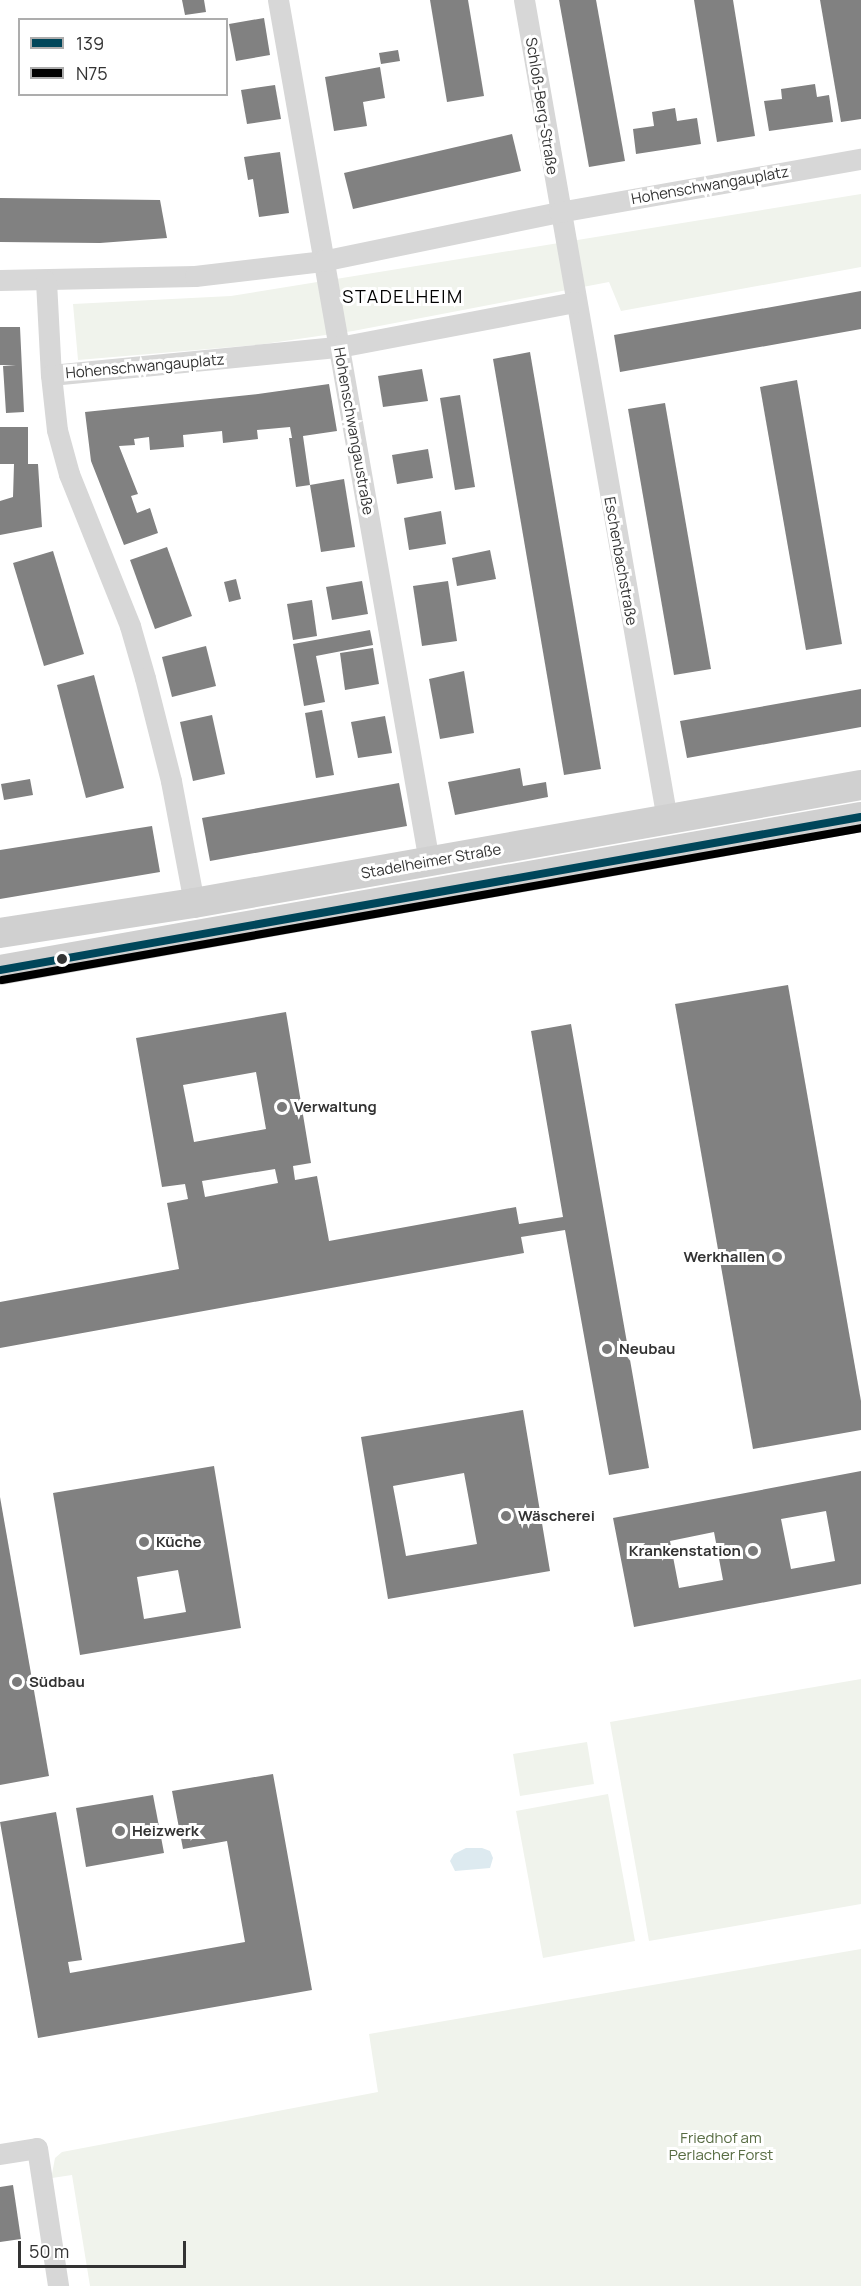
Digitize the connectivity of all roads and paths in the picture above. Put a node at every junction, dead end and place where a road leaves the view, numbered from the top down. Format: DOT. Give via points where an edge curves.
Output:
graph roads {
  1 [pos="278,0"];
  2 [pos="524,0"];
  3 [pos="861,159"];
  4 [pos="559,212"];
  5 [pos="322,261"];
  6 [pos="0,280"];
  7 [pos="46,281"];
  8 [pos="575,302"];
  9 [pos="339,347"];
  10 [pos="51,375"];
  11 [pos="861,785"];
  12 [pos="861,817"];
  13 [pos="667,819"];
  14 [pos="429,862"];
  15 [pos="194,903"];
  16 [pos="0,933"];
  17 [pos="0,970"];
  18 [pos="0,2154"];
  19 [pos="58,2286"];
  1 -- 5 [label="street, Hohenschwangaustraße"];
  2 -- 4 [label="street, Schloß-Berg-Straße"];
  3 -- 4 [label="street, Hohenschwangauplatz"];
  4 -- 5 [label="street, Hohenschwangauplatz"];
  4 -- 8 [label="street"];
  5 -- 7 [label="street, Hohenschwangauplatz" via="195,276"];
  5 -- 9 [label="street, Hohenschwangaustraße"];
  6 -- 7 [label="street"];
  7 -- 10 [label="street, Hohenschwangauplatz"];
  8 -- 9 [label="street, Hohenschwangauplatz"];
  8 -- 13 [label="street, Eschenbachstraße"];
  9 -- 10 [label="street, Hohenschwangauplatz"];
  9 -- 14 [label="street, Hohenschwangaustraße"];
  10 -- 15 [label="street" via="57,430 69,474 130,626 145,678 171,781"];
  11 -- 13 [label="main road, Stadelheimer Straße"];
  12 -- 17 [label="main road"];
  13 -- 14 [label="main road, Stadelheimer Straße"];
  14 -- 15 [label="main road, Stadelheimer Straße"];
  15 -- 16 [label="main road, Stadelheimer Straße"];
  18 -- 19 [label="street" via="37,2148"];
}
